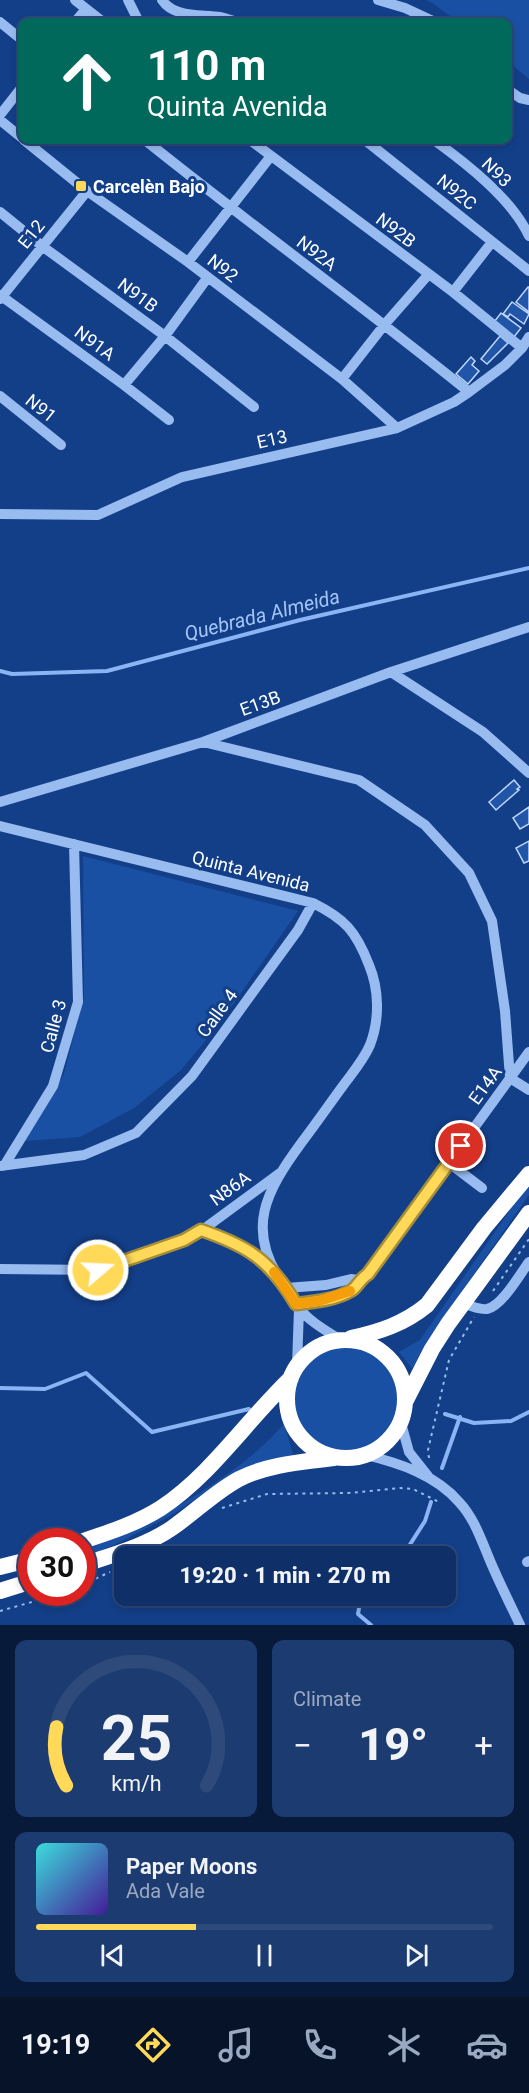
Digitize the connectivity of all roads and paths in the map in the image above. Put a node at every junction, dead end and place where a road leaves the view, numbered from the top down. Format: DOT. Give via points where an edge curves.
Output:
graph roads {
  1 [pos="75,0"];
  2 [pos="128,0"];
  3 [pos="162,0"];
  4 [pos="378,0"];
  5 [pos="86,9"];
  6 [pos="78,18"];
  7 [pos="98,18"];
  8 [pos="137,18"];
  9 [pos="224,18"];
  10 [pos="426,18"];
  11 [pos="0,22"];
  12 [pos="18,37"];
  13 [pos="18,92"];
  14 [pos="512,92"];
  15 [pos="529,100"];
  16 [pos="0,115"];
  17 [pos="0,120"];
  18 [pos="18,135"];
  19 [pos="29,144"];
  20 [pos="150,144"];
  21 [pos="255,144"];
  22 [pos="370,144"];
  23 [pos="439,144"];
  24 [pos="271,156"];
  25 [pos="87,191"];
  26 [pos="230,208"];
  27 [pos="0,212"];
  28 [pos="529,236"];
  29 [pos="492,242"];
  30 [pos="42,246"];
  31 [pos="188,262"];
  32 [pos="529,271"];
  33 [pos="428,275"];
  34 [pos="207,278"];
  35 [pos="453,292"];
  36 [pos="1,297"];
  37 [pos="385,324"];
  38 [pos="165,336"];
  39 [pos="529,337"];
  40 [pos="522,348"];
  41 [pos="342,379"];
  42 [pos="124,384"];
  43 [pos="469,392"];
  44 [pos="0,396"];
  45 [pos="254,407"];
  46 [pos="169,420"];
  47 [pos="397,428"];
  48 [pos="61,445"];
  49 [pos="0,514"];
  50 [pos="529,627"];
  51 [pos="391,672"];
  52 [pos="202,742"];
  53 [pos="529,773"];
  54 [pos="0,802"];
  55 [pos="0,826"];
  56 [pos="74,844"];
  57 [pos="313,903"];
  58 [pos="529,1052"];
  59 [pos="510,1078"];
  60 [pos="529,1090"];
  61 [pos="449,1163"];
  62 [pos="2,1166"];
  63 [pos="279,1173"];
  64 [pos="529,1173"];
  65 [pos="482,1188"];
  66 [pos="529,1213"];
  67 [pos="201,1230"];
  68 [pos="529,1262"];
  69 [pos="0,1269"];
  70 [pos="272,1269"];
  71 [pos="358,1280"];
  72 [pos="286,1288"];
  73 [pos="463,1303"];
  74 [pos="298,1306"];
  75 [pos="342,1339"];
  76 [pos="294,1372"];
  77 [pos="406,1400"];
  78 [pos="439,1408"];
  79 [pos="401,1423"];
  80 [pos="366,1455"];
  81 [pos="338,1458"];
  82 [pos="432,1465"];
  83 [pos="430,1479"];
  84 [pos="441,1503"];
  85 [pos="215,1513"];
  86 [pos="96,1536"];
  87 [pos="96,1560"];
  88 [pos="18,1562"];
  89 [pos="0,1567"];
  90 [pos="114,1570"];
  91 [pos="96,1578"];
  92 [pos="18,1585"];
  93 [pos="0,1591"];
  94 [pos="18,1606"];
  95 [pos="0,1611"];
  96 [pos="520,1625"];
  1 -- 5 [label="street"];
  2 -- 8 [label="street"];
  3 -- 9 [label="street" via="176,11"];
  4 -- 10 [label="street"];
  5 -- 6 [label="street"];
  5 -- 7 [label="street"];
  11 -- 12 [label="street"];
  13 -- 16 [label="street"];
  14 -- 15 [label="street"];
  17 -- 18 [label="street, N92"];
  19 -- 25 [label="street, N92"];
  20 -- 26 [label="street, N92A"];
  21 -- 24 [label="street, N92B"];
  22 -- 29 [label="street, N92C"];
  23 -- 28 [label="street, N93" via="487,183 522,221"];
  24 -- 26 [label="street"];
  24 -- 33 [label="street, N92B"];
  25 -- 30 [label="street, E12"];
  25 -- 31 [label="street, N92"];
  26 -- 31 [label="street"];
  26 -- 37 [label="street, N92A"];
  27 -- 30 [label="street, N91B"];
  29 -- 32 [label="street, N92C"];
  29 -- 35 [label="street"];
  30 -- 36 [label="street, E12"];
  30 -- 38 [label="street, N91B"];
  31 -- 34 [label="street, N92"];
  33 -- 35 [label="street, N92B"];
  33 -- 37 [label="street"];
  34 -- 38 [label="street"];
  34 -- 41 [label="street, N92"];
  35 -- 40 [label="street, N92B"];
  36 -- 42 [label="street, N91A"];
  37 -- 41 [label="street"];
  37 -- 43 [label="street, N92A"];
  38 -- 42 [label="street"];
  38 -- 45 [label="street, N91B"];
  39 -- 40 [label="street, E13"];
  40 -- 43 [label="street, E13"];
  41 -- 47 [label="street, N92"];
  42 -- 46 [label="street, N91A"];
  43 -- 47 [label="street, E13"];
  44 -- 48 [label="street, N91"];
  47 -- 49 [label="street, E13" via="182,477 98,515"];
  50 -- 51 [label="street, E13B"];
  51 -- 52 [label="street, E13B"];
  51 -- 53 [label="street" via="483,732"];
  52 -- 54 [label="street, E13B"];
  52 -- 59 [label="street" via="359,780 425,825 468,873 492,921"];
  55 -- 56 [label="street, Quinta Avenida"];
  56 -- 57 [label="street, Quinta Avenida"];
  56 -- 62 [label="street, Calle 3" via="78,1002 53,1086"];
  57 -- 62 [label="street, Calle 4" via="298,930 192,1076 136,1133 84,1155"];
  57 -- 63 [label="street, Quinta Avenida" via="348,925 364,952 376,981 376,1024 367,1052"];
  58 -- 59 [label="street, E14A"];
  59 -- 60 [label="street"];
  59 -- 61 [label="street, E14A"];
  61 -- 65 [label="street"];
  61 -- 71 [label="street, E14A" via="368,1274"];
  63 -- 67 [label="street, N86A"];
  63 -- 70 [label="street, Quinta Avenida" via="262,1222"];
  64 -- 75 [label="highway" via="415,1315 385,1330"];
  66 -- 73 [label="highway"];
  67 -- 69 [label="street, N86A" via="184,1240 98,1270"];
  67 -- 70 [label="street, N86A" via="242,1246"];
  68 -- 73 [label="street" via="492,1307 480,1309"];
  70 -- 72 [label="street, Quinta Avenida"];
  71 -- 72 [label="street"];
  71 -- 74 [label="street, E14A" via="356,1287 342,1295"];
  72 -- 74 [label="street, Quinta Avenida"];
  73 -- 77 [label="highway" via="432,1349"];
  74 -- 75 [label="street, Quinta Avenida" via="315,1323"];
  74 -- 76 [label="street"];
  75 -- 76 [label="highway" via="318,1346"];
  75 -- 77 [label="highway" via="363,1342 381,1351 394,1364"];
  76 -- 81 [label="highway" via="287,1395 288,1413 295,1429 306,1443"];
  76 -- 86 [label="highway" via="212,1465 178,1496 139,1520"];
  77 -- 79 [label="highway"];
  78 -- 82 [label="path" via="428,1450"];
  79 -- 80 [label="highway" via="381,1448"];
  79 -- 83 [label="street" via="409,1452"];
  80 -- 81 [label="highway"];
  80 -- 83 [label="street" via="396,1463"];
  81 -- 87 [label="highway" via="294,1463 251,1474 218,1492 170,1529"];
  83 -- 96 [label="street" via="449,1491 468,1513"];
  84 -- 85 [label="path" via="413,1489 385,1488 349,1493 267,1494"];
  88 -- 89 [label="highway"];
  90 -- 91 [label="path"];
  92 -- 93 [label="highway"];
  94 -- 95 [label="path"];
}
